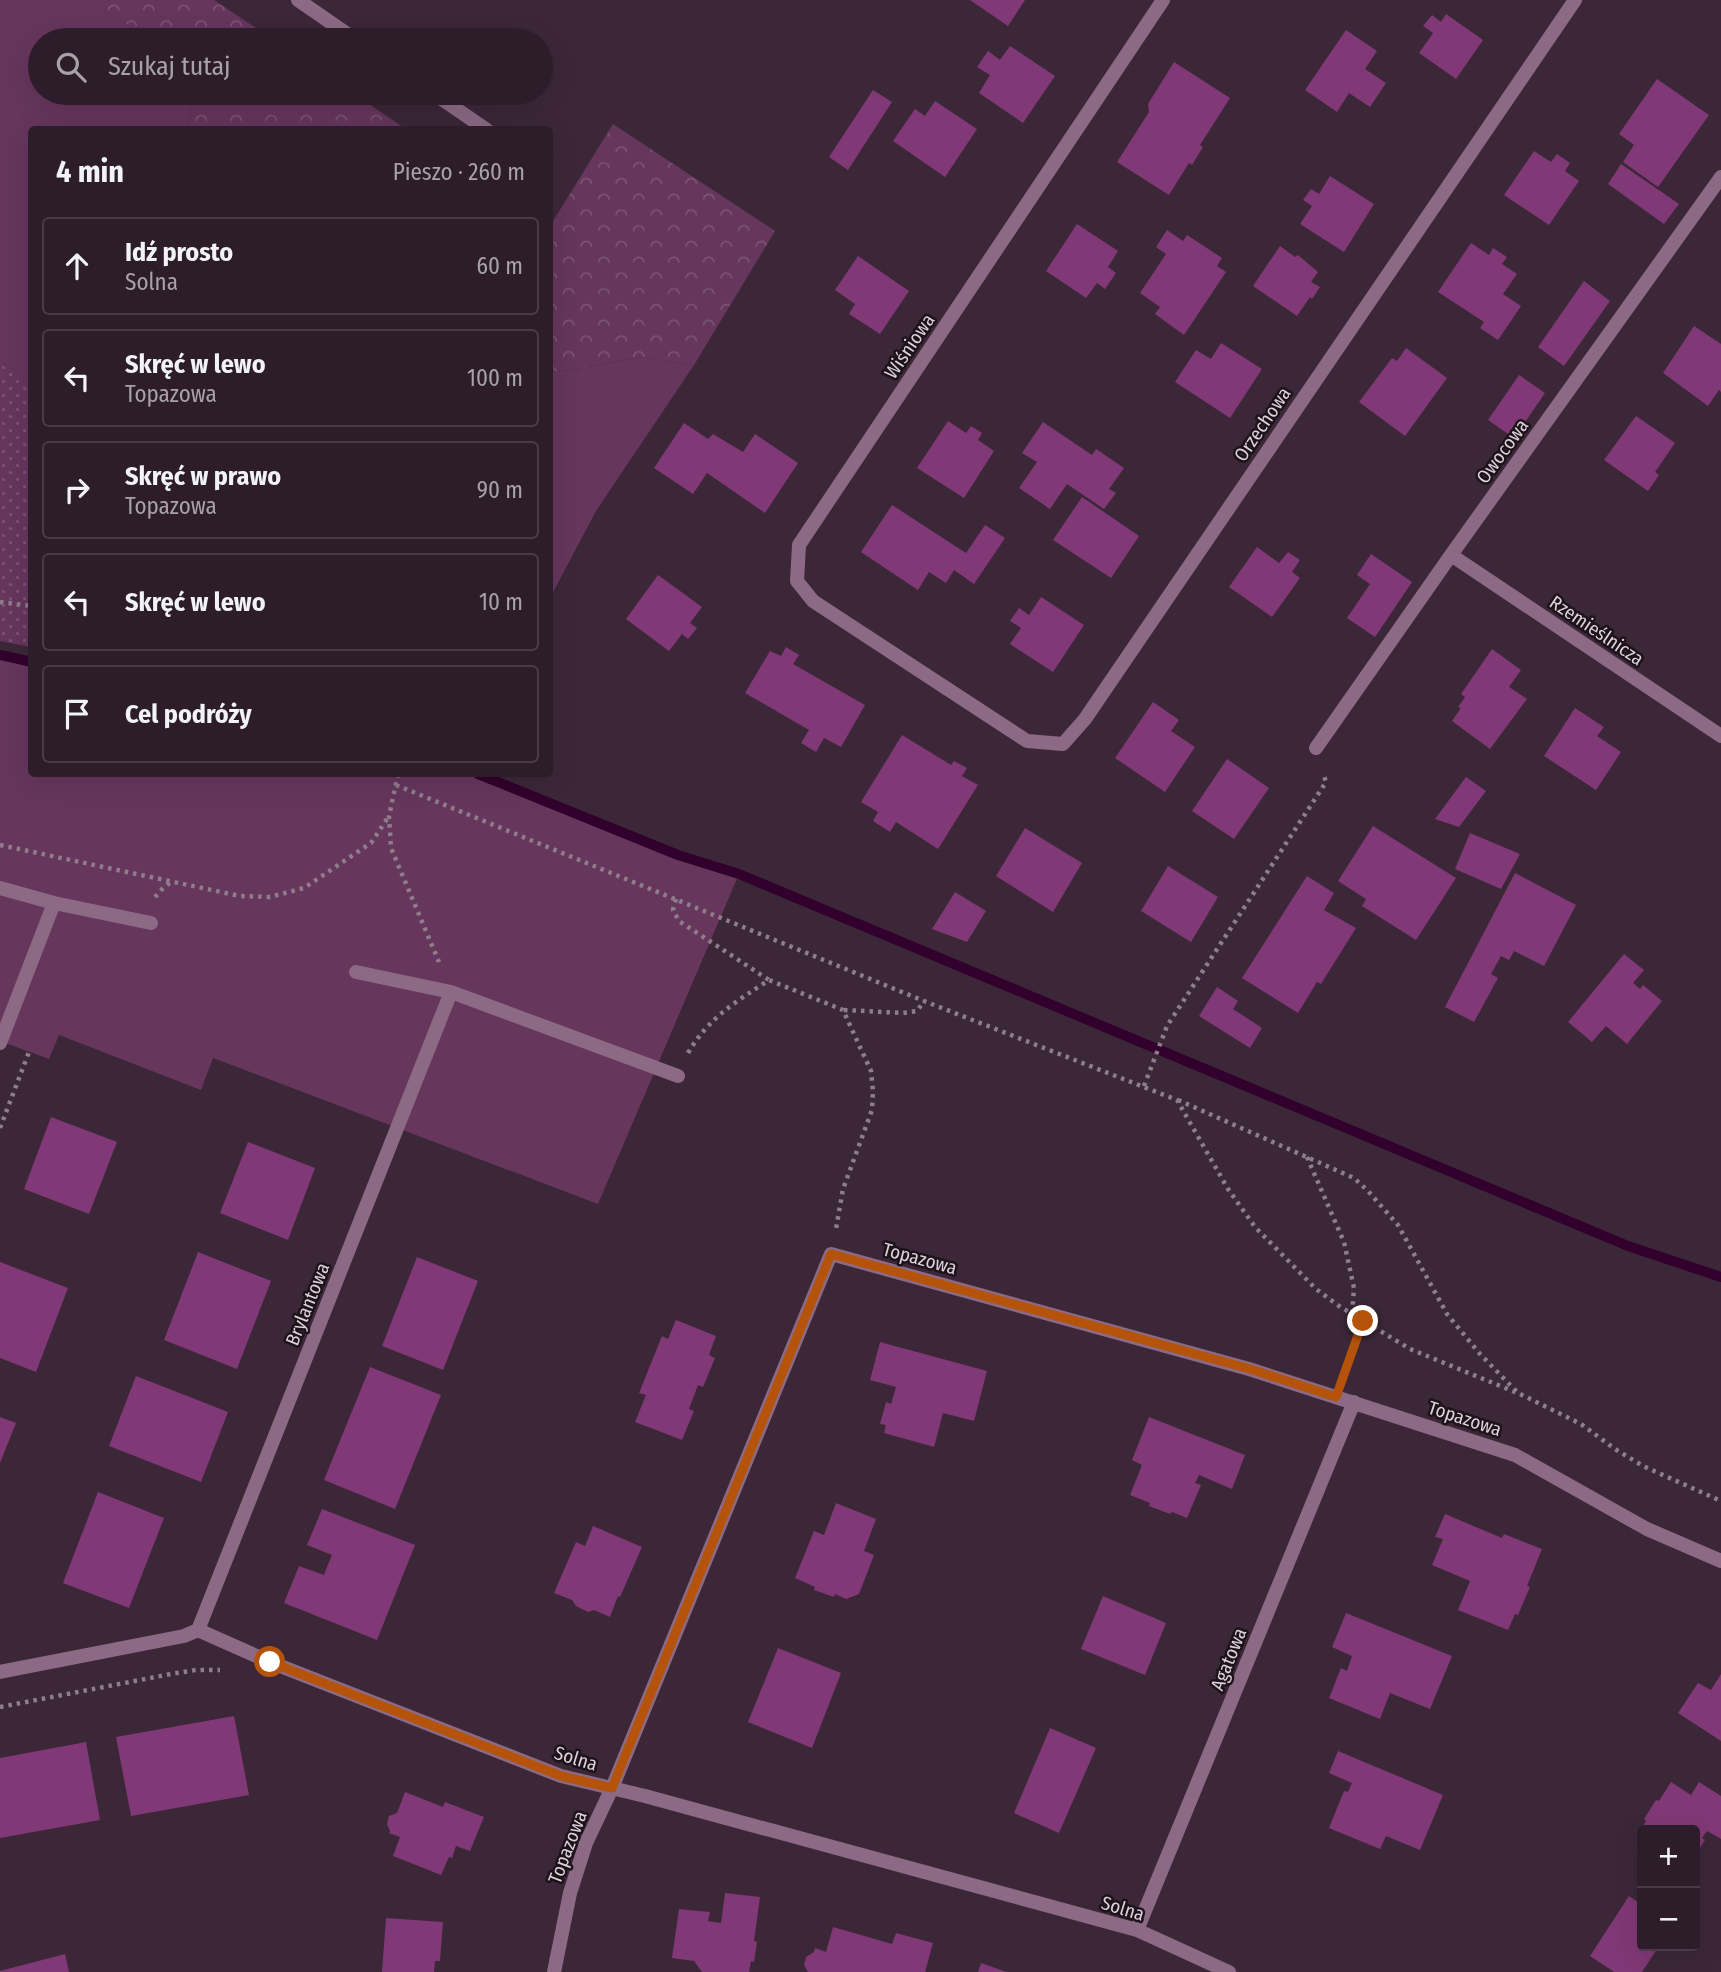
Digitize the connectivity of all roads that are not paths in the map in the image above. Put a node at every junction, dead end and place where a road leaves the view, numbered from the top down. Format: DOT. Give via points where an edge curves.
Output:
graph roads {
  1 [pos="298,0"];
  2 [pos="1163,0"];
  3 [pos="1575,0"];
  4 [pos="339,28"];
  5 [pos="450,105"];
  6 [pos="480,126"];
  7 [pos="1721,177"];
  8 [pos="1451,555"];
  9 [pos="932,679"];
  10 [pos="1721,736"];
  11 [pos="1316,748"];
  12 [pos="0,888"];
  13 [pos="54,903"];
  14 [pos="150,923"];
  15 [pos="356,972"];
  16 [pos="451,992"];
  17 [pos="0,1043"];
  18 [pos="678,1076"];
  19 [pos="1354,1402"];
  20 [pos="1721,1561"];
  21 [pos="198,1630"];
  22 [pos="0,1672"];
  23 [pos="612,1788"];
  24 [pos="1138,1930"];
  25 [pos="554,1972"];
  26 [pos="1229,1972"];
  1 -- 4 [label="street"];
  2 -- 9 [label="street, Wiśniowa" via="799,545 797,581 813,601"];
  3 -- 9 [label="street, Orzechowa" via="1093,708 1063,744 1027,741"];
  5 -- 6 [label="street"];
  7 -- 8 [label="street, Owocowa"];
  8 -- 10 [label="street, Rzemieślnicza"];
  8 -- 11 [label="street, Owocowa"];
  12 -- 13 [label="street"];
  13 -- 14 [label="street"];
  13 -- 17 [label="street"];
  15 -- 16 [label="street"];
  16 -- 18 [label="street"];
  16 -- 21 [label="street, Brylantowa"];
  19 -- 20 [label="street, Topazowa" via="1515,1455 1647,1529"];
  19 -- 23 [label="street, Topazowa" via="831,1254"];
  19 -- 24 [label="street, Agatowa"];
  21 -- 22 [label="street"];
  21 -- 23 [label="street, Solna" via="549,1771"];
  23 -- 24 [label="street, Solna"];
  23 -- 25 [label="street, Topazowa" via="586,1843 570,1893"];
  24 -- 26 [label="street, Solna"];
}
